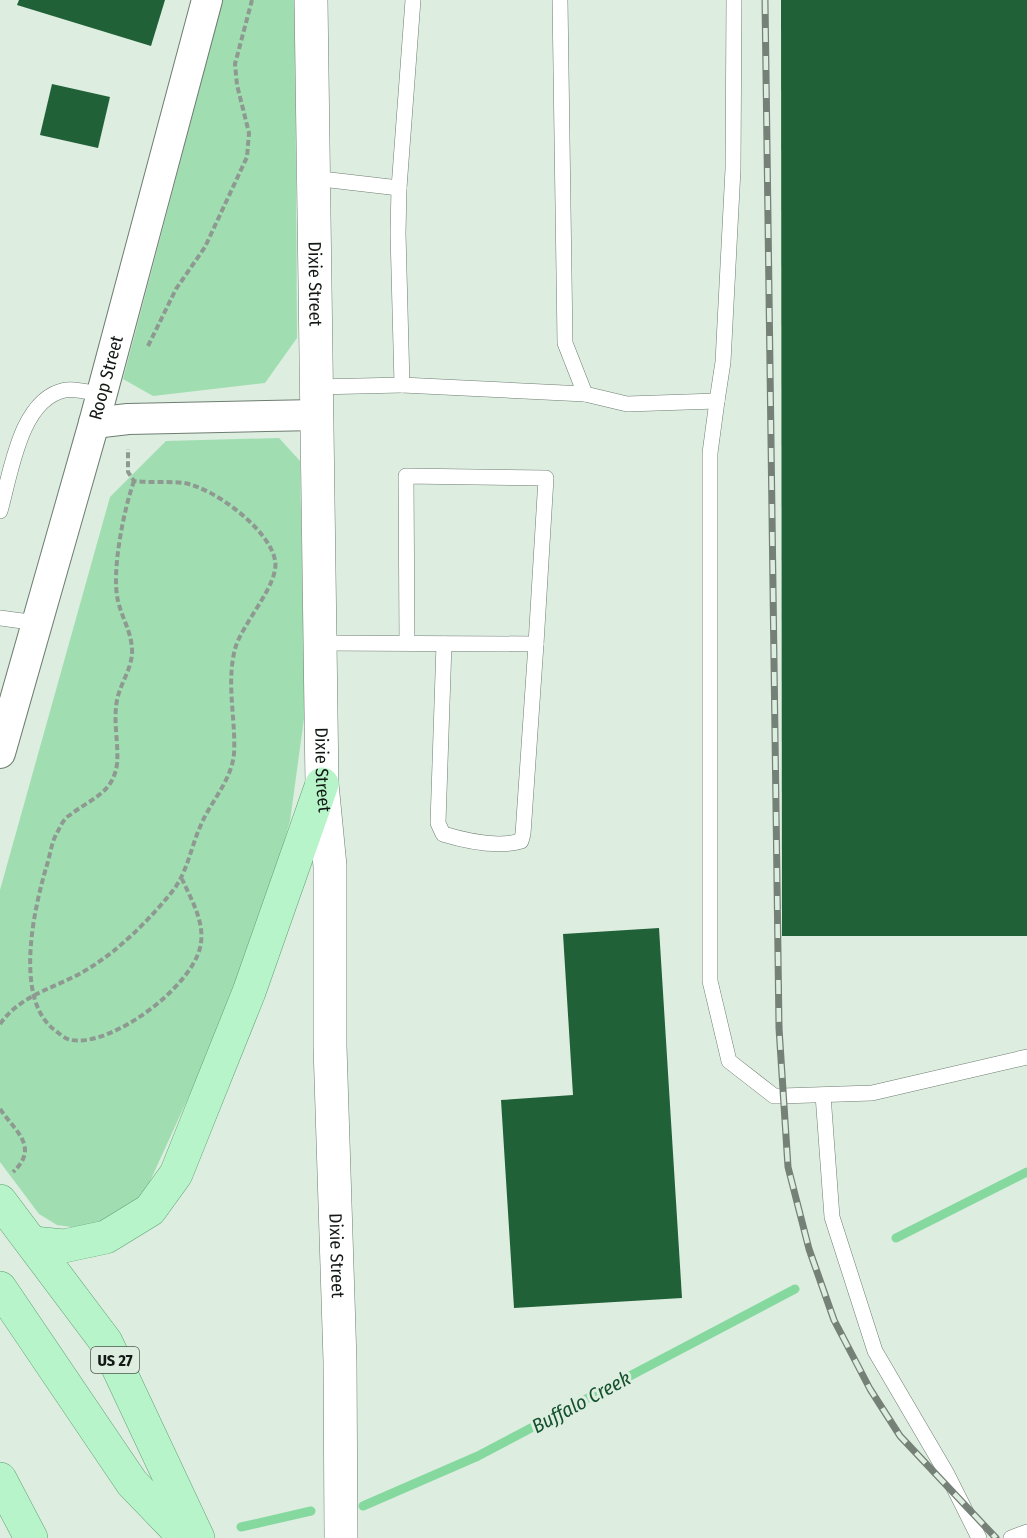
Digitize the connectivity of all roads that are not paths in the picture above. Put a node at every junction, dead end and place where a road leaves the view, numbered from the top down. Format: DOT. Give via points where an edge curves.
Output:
graph roads {
  1 [pos="207,0"];
  2 [pos="311,0"];
  3 [pos="413,0"];
  4 [pos="560,0"];
  5 [pos="734,0"];
  6 [pos="314,178"];
  7 [pos="399,188"];
  8 [pos="402,385"];
  9 [pos="585,394"];
  10 [pos="317,401"];
  11 [pos="717,401"];
  12 [pos="98,409"];
  13 [pos="0,511"];
  14 [pos="0,618"];
  15 [pos="37,623"];
  16 [pos="320,643"];
  17 [pos="407,643"];
  18 [pos="444,644"];
  19 [pos="536,644"];
  20 [pos="1,743"];
  21 [pos="322,784"];
  22 [pos="1027,1057"];
  23 [pos="823,1095"];
  24 [pos="0,1201"];
  25 [pos="33,1243"];
  26 [pos="0,1288"];
  27 [pos="0,1479"];
  28 [pos="1027,1532"];
  29 [pos="31,1538"];
  30 [pos="185,1538"];
  31 [pos="198,1538"];
  32 [pos="342,1538"];
  33 [pos="979,1538"];
  34 [pos="1011,1538"];
  1 -- 12 [label="street, Roop Street"];
  2 -- 6 [label="street, Dixie Street"];
  3 -- 7 [label="lane"];
  4 -- 9 [label="lane" via="565,343"];
  5 -- 11 [label="lane" via="733,169 723,362"];
  6 -- 7 [label="lane"];
  6 -- 10 [label="street, Dixie Street"];
  7 -- 8 [label="lane"];
  8 -- 9 [label="lane"];
  8 -- 10 [label="lane"];
  9 -- 11 [label="lane" via="627,404"];
  10 -- 12 [label="street" via="128,419"];
  10 -- 16 [label="street, Dixie Street"];
  11 -- 23 [label="lane" via="710,465 710,981 729,1061 774,1096"];
  12 -- 13 [label="lane" via="67,390 48,397 25,423"];
  12 -- 15 [label="street, Roop Street"];
  14 -- 15 [label="lane"];
  15 -- 20 [label="street, Roop Street"];
  16 -- 17 [label="lane"];
  16 -- 21 [label="street, Dixie Street"];
  17 -- 18 [label="lane"];
  17 -- 19 [label="lane" via="406,476 546,478"];
  18 -- 19 [label="lane"];
  18 -- 19 [label="lane" via="438,824 443,834 463,840 511,843 521,841 523,834"];
  21 -- 25 [label="main road" via="249,992 176,1174 150,1210 105,1237 64,1246"];
  21 -- 32 [label="street, Dixie Street" via="330,866 330,1046"];
  22 -- 23 [label="lane" via="872,1093"];
  23 -- 33 [label="lane" via="832,1217 875,1351 947,1474"];
  24 -- 25 [label="main road, US 27"];
  25 -- 31 [label="main road, US 27" via="106,1342"];
  26 -- 30 [label="main road" via="132,1483"];
  27 -- 29 [label="main road"];
  28 -- 34 [label="lane"];
}
